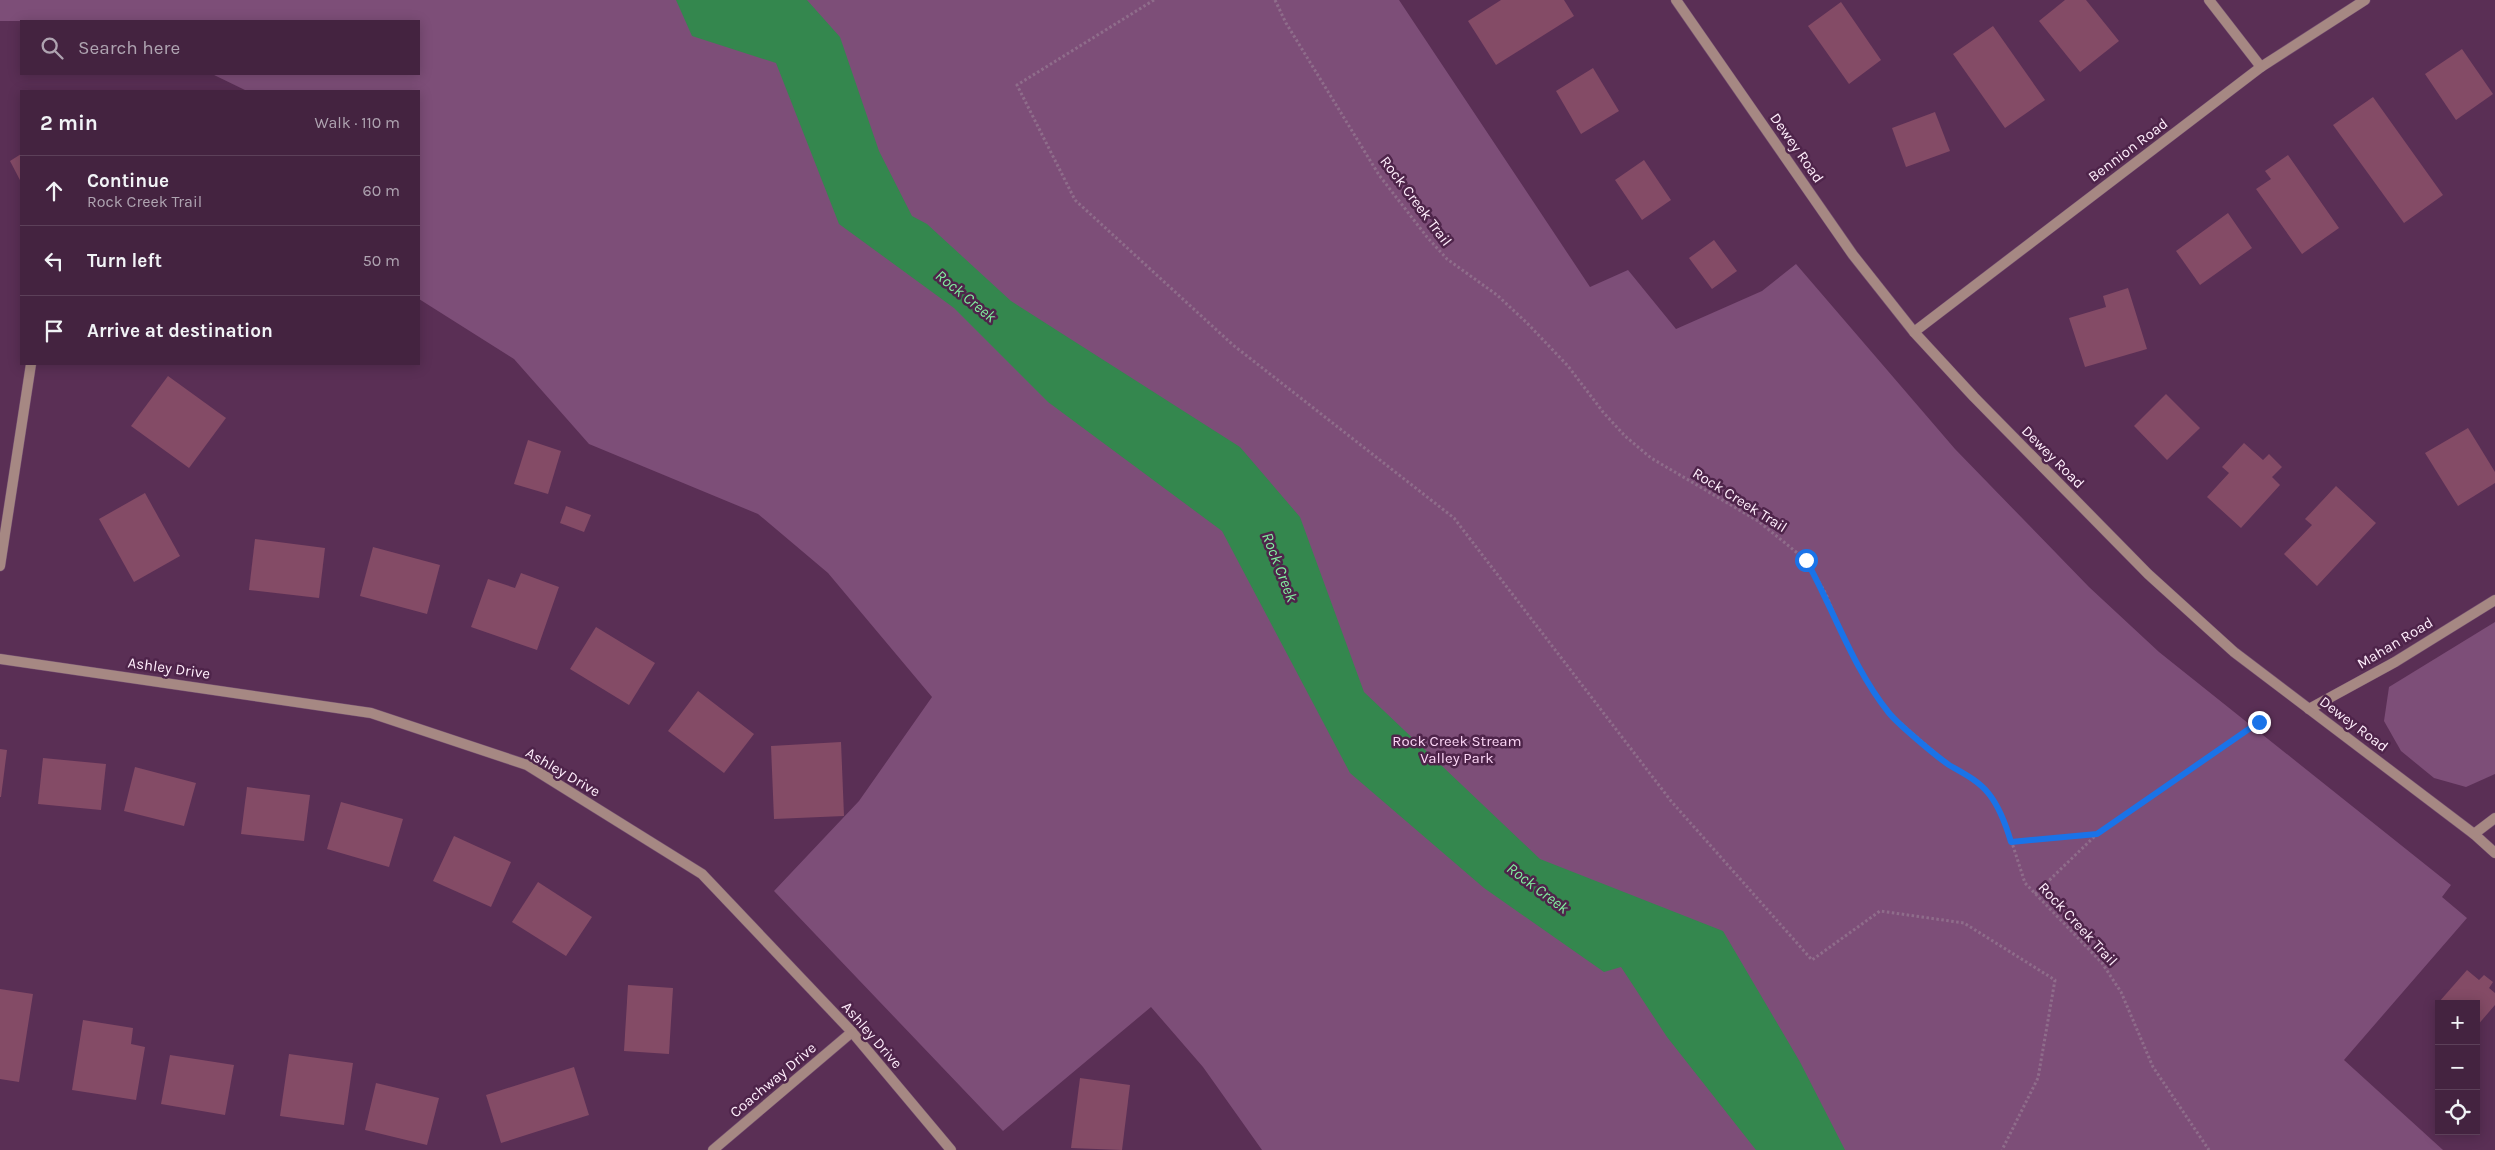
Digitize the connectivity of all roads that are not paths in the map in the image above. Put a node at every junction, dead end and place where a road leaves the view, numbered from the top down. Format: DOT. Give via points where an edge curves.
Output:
graph roads {
  1 [pos="1676,0"];
  2 [pos="2209,0"];
  3 [pos="2365,0"];
  4 [pos="2261,67"];
  5 [pos="1914,332"];
  6 [pos="31,365"];
  7 [pos="0,566"];
  8 [pos="2495,600"];
  9 [pos="0,659"];
  10 [pos="2309,709"];
  11 [pos="2495,818"];
  12 [pos="2474,834"];
  13 [pos="2495,853"];
  14 [pos="852,1032"];
  15 [pos="712,1150"];
  16 [pos="951,1150"];
  1 -- 5 [label="street, Dewey Road" via="1853,255"];
  2 -- 4 [label="street"];
  3 -- 4 [label="street, Bennion Road"];
  4 -- 5 [label="street, Bennion Road"];
  5 -- 10 [label="street, Dewey Road" via="1980,404 2148,574 2234,652"];
  6 -- 7 [label="street"];
  8 -- 10 [label="street, Mahan Road" via="2395,662"];
  9 -- 14 [label="street, Ashley Drive" via="371,713 527,765 702,874"];
  10 -- 12 [label="street, Dewey Road"];
  11 -- 12 [label="street"];
  12 -- 13 [label="street, Dewey Road"];
  14 -- 15 [label="street, Coachway Drive"];
  14 -- 16 [label="street, Ashley Drive"];
}
